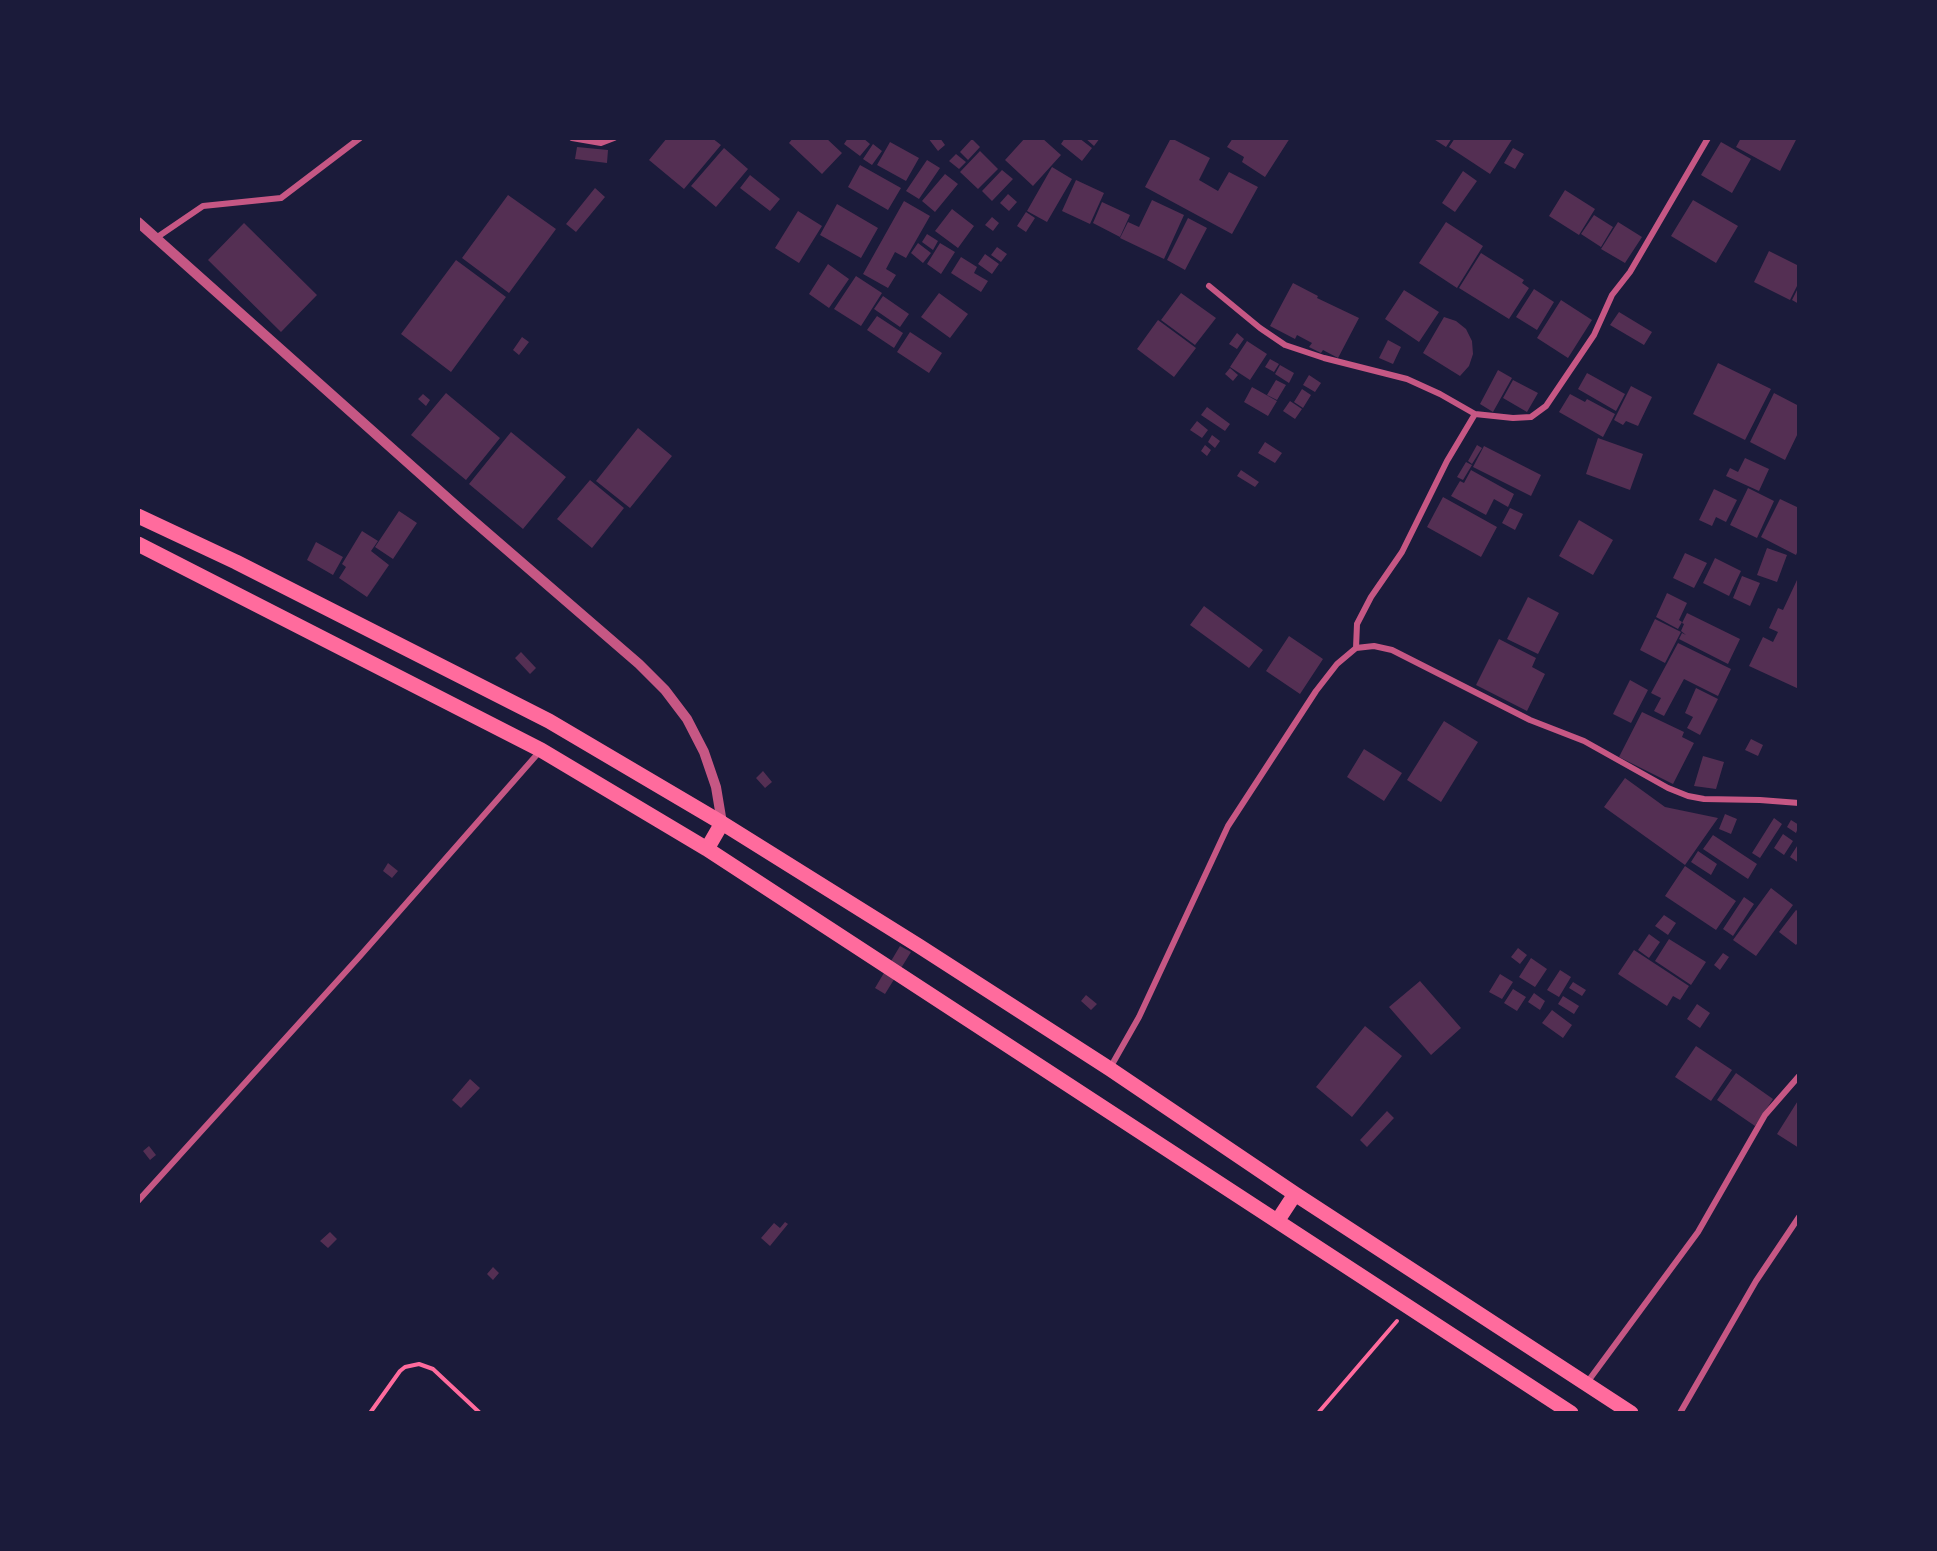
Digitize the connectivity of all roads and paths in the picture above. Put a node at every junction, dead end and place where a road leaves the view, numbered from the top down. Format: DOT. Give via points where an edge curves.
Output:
graph roads {
  1 [pos="360,138"];
  2 [pos="572,138"];
  3 [pos="614,138"];
  4 [pos="1708,138"];
  5 [pos="138,222"];
  6 [pos="156,238"];
  7 [pos="1209,286"];
  8 [pos="1475,414"];
  9 [pos="138,516"];
  10 [pos="138,544"];
  11 [pos="1356,648"];
  12 [pos="541,750"];
  13 [pos="1799,803"];
  14 [pos="722,823"];
  15 [pos="707,849"];
  16 [pos="1110,1069"];
  17 [pos="1799,1076"];
  18 [pos="1294,1194"];
  19 [pos="138,1201"];
  20 [pos="1799,1216"];
  21 [pos="1278,1220"];
  22 [pos="1410,1307"];
  23 [pos="1586,1384"];
  24 [pos="370,1413"];
  25 [pos="480,1413"];
  26 [pos="1318,1413"];
  27 [pos="1571,1413"];
  28 [pos="1631,1413"];
  29 [pos="1680,1413"];
  1 -- 6 [label="street" via="280,198 203,206"];
  2 -- 3 [label="street" via="601,143"];
  4 -- 8 [label="street" via="1630,272 1612,295 1594,335 1546,406 1531,417"];
  5 -- 6 [label="street"];
  6 -- 14 [label="street" via="665,690 687,719 704,752 716,787"];
  7 -- 8 [label="street" via="1285,345 1407,379"];
  8 -- 11 [label="street" via="1402,552 1357,624"];
  9 -- 14 [label="main road" via="549,721"];
  10 -- 12 [label="main road"];
  11 -- 13 [label="street" via="1392,650 1530,720 1584,741 1688,796"];
  11 -- 16 [label="street" via="1337,664 1316,692 1228,826 1139,1017"];
  12 -- 15 [label="main road"];
  12 -- 19 [label="street"];
  14 -- 15 [label="main road"];
  14 -- 16 [label="main road"];
  15 -- 21 [label="main road"];
  16 -- 18 [label="main road"];
  17 -- 23 [label="street" via="1765,1115 1698,1232"];
  18 -- 21 [label="main road"];
  18 -- 23 [label="main road"];
  20 -- 29 [label="street" via="1756,1281"];
  21 -- 22 [label="main road"];
  22 -- 26 [label="path"];
  22 -- 27 [label="main road"];
  23 -- 28 [label="main road"];
  24 -- 25 [label="path" via="400,1371 419,1364 433,1369"];
}
